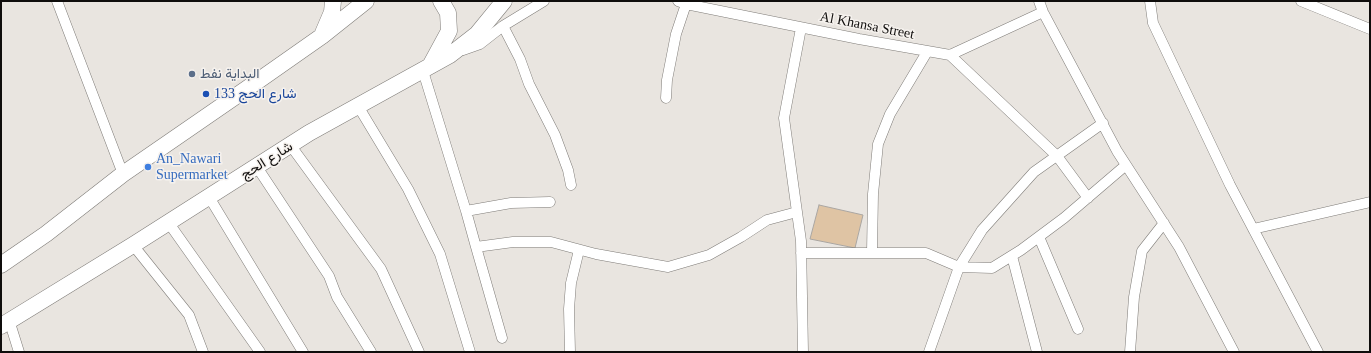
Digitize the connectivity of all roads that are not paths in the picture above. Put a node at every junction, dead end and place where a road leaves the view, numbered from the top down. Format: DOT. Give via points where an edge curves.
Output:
graph roads {
  1 [pos="58,1"];
  2 [pos="333,1"];
  3 [pos="366,1"];
  4 [pos="441,1"];
  5 [pos="504,1"];
  6 [pos="544,1"];
  7 [pos="1039,1"];
  8 [pos="1150,1"];
  9 [pos="1301,1"];
  10 [pos="682,3"];
  11 [pos="1043,12"];
  12 [pos="503,26"];
  13 [pos="802,28"];
  14 [pos="1370,29"];
  15 [pos="322,36"];
  16 [pos="927,52"];
  17 [pos="450,55"];
  18 [pos="950,55"];
  19 [pos="426,69"];
  20 [pos="666,98"];
  21 [pos="358,106"];
  22 [pos="1103,123"];
  23 [pos="291,146"];
  24 [pos="1057,156"];
  25 [pos="1126,165"];
  26 [pos="257,167"];
  27 [pos="123,174"];
  28 [pos="571,185"];
  29 [pos="209,197"];
  30 [pos="1088,198"];
  31 [pos="550,202"];
  32 [pos="1370,202"];
  33 [pos="466,211"];
  34 [pos="797,212"];
  35 [pos="168,222"];
  36 [pos="1164,223"];
  37 [pos="1253,229"];
  38 [pos="1039,236"];
  39 [pos="133,245"];
  40 [pos="476,247"];
  41 [pos="579,250"];
  42 [pos="872,252"];
  43 [pos="801,253"];
  44 [pos="1012,256"];
  45 [pos="1,265"];
  46 [pos="959,267"];
  47 [pos="5,323"];
  48 [pos="1078,329"];
  49 [pos="502,338"];
  50 [pos="20,352"];
  51 [pos="202,352"];
  52 [pos="260,352"];
  53 [pos="303,352"];
  54 [pos="371,352"];
  55 [pos="419,352"];
  56 [pos="470,352"];
  57 [pos="570,352"];
  58 [pos="803,352"];
  59 [pos="929,352"];
  60 [pos="1037,352"];
  61 [pos="1130,352"];
  62 [pos="1234,352"];
  63 [pos="1318,352"];
  1 -- 27 [label="street"];
  2 -- 15 [label="main road" via="332,12"];
  3 -- 15 [label="main road"];
  4 -- 19 [label="main road" via="448,13 449,31"];
  5 -- 17 [label="main road, شارع الحج" via="477,34"];
  6 -- 12 [label="street"];
  7 -- 11 [label="street"];
  8 -- 37 [label="street" via="1153,23"];
  9 -- 14 [label="street"];
  10 -- 13 [label="street, Al Khansa Street"];
  10 -- 20 [label="street" via="667,80"];
  11 -- 18 [label="street"];
  11 -- 22 [label="street"];
  12 -- 17 [label="street" via="480,44"];
  12 -- 28 [label="street" via="555,135"];
  13 -- 16 [label="street, Al Khansa Street"];
  13 -- 34 [label="street" via="784,118"];
  15 -- 27 [label="main road"];
  16 -- 18 [label="street, Al Khansa Street"];
  16 -- 42 [label="street" via="890,114 878,144 873,194"];
  17 -- 19 [label="main road, شارع الحج"];
  18 -- 24 [label="street"];
  19 -- 21 [label="main road, شارع الحج"];
  19 -- 33 [label="street"];
  21 -- 23 [label="main road, شارع الحج"];
  21 -- 56 [label="street" via="408,189 440,254"];
  22 -- 24 [label="street"];
  22 -- 25 [label="street"];
  23 -- 26 [label="main road, شارع الحج"];
  23 -- 55 [label="street" via="381,269"];
  24 -- 30 [label="street"];
  24 -- 46 [label="street" via="1034,172 982,230"];
  25 -- 30 [label="street"];
  25 -- 36 [label="street"];
  26 -- 29 [label="main road, شارع الحج"];
  26 -- 54 [label="street" via="328,276 337,297"];
  27 -- 45 [label="main road" via="46,234"];
  29 -- 35 [label="main road, شارع الحج"];
  29 -- 53 [label="street"];
  30 -- 38 [label="street"];
  31 -- 33 [label="street" via="510,203"];
  32 -- 37 [label="street"];
  33 -- 40 [label="street"];
  34 -- 41 [label="street" via="767,220 709,255 668,267"];
  34 -- 43 [label="street"];
  35 -- 39 [label="main road, شارع الحج"];
  35 -- 52 [label="street"];
  36 -- 61 [label="street" via="1142,251 1134,297"];
  36 -- 62 [label="street"];
  37 -- 63 [label="street"];
  38 -- 44 [label="street"];
  38 -- 48 [label="street"];
  39 -- 47 [label="main road, شارع الحج"];
  39 -- 51 [label="street" via="189,315"];
  40 -- 41 [label="street" via="531,241 551,242"];
  40 -- 49 [label="street"];
  41 -- 57 [label="street" via="571,283"];
  42 -- 43 [label="street"];
  42 -- 46 [label="street" via="926,253"];
  43 -- 58 [label="street"];
  44 -- 46 [label="street" via="992,268"];
  44 -- 60 [label="street"];
  46 -- 59 [label="street"];
  47 -- 50 [label="street"];
}
